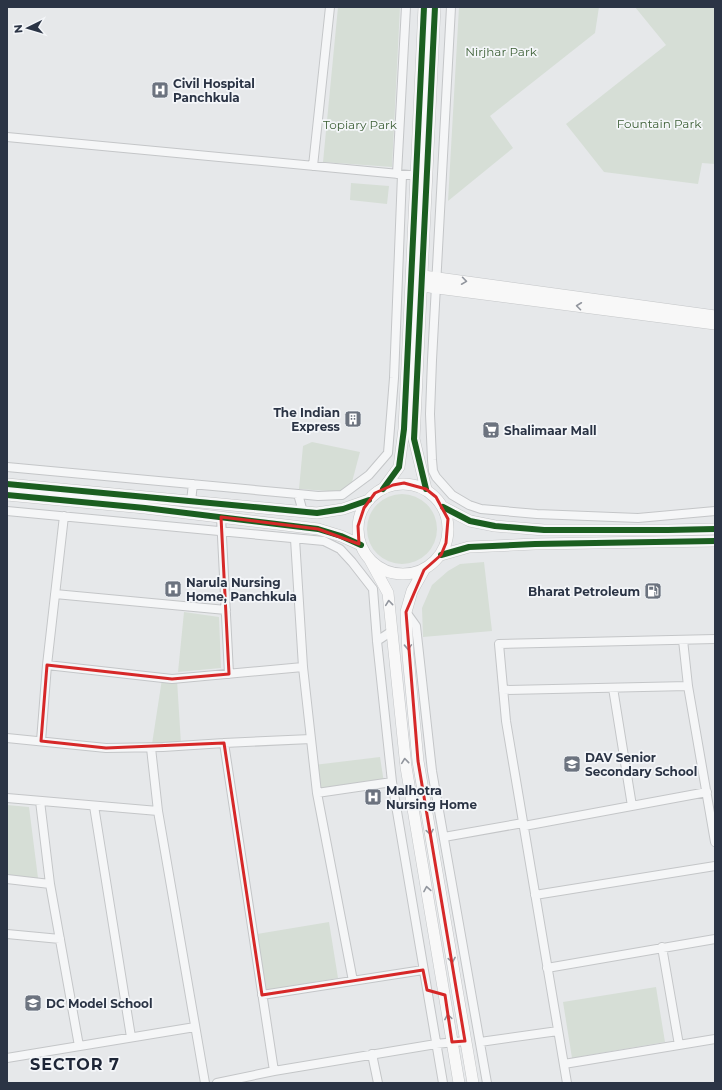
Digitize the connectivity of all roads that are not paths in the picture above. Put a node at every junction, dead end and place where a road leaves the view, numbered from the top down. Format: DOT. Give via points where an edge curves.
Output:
graph roads {
  1 [pos="330,7"];
  2 [pos="406,7"];
  3 [pos="424,7"];
  4 [pos="434,7"];
  5 [pos="451,7"];
  6 [pos="7,137"];
  7 [pos="314,166"];
  8 [pos="400,174"];
  9 [pos="421,176"];
  10 [pos="416,280"];
  11 [pos="435,282"];
  12 [pos="715,316"];
  13 [pos="715,324"];
  14 [pos="417,378"];
  15 [pos="431,379"];
  16 [pos="7,467"];
  17 [pos="7,484"];
  18 [pos="193,484"];
  19 [pos="382,489"];
  20 [pos="426,489"];
  21 [pos="298,494"];
  22 [pos="7,495"];
  23 [pos="369,500"];
  24 [pos="191,501"];
  25 [pos="443,507"];
  26 [pos="7,511"];
  27 [pos="715,511"];
  28 [pos="303,512"];
  29 [pos="64,516"];
  30 [pos="221,517"];
  31 [pos="715,529"];
  32 [pos="221,532"];
  33 [pos="295,539"];
  34 [pos="715,541"];
  35 [pos="361,545"];
  36 [pos="441,555"];
  37 [pos="370,560"];
  38 [pos="424,570"];
  39 [pos="55,594"];
  40 [pos="226,610"];
  41 [pos="406,612"];
  42 [pos="392,631"];
  43 [pos="715,639"];
  44 [pos="683,640"];
  45 [pos="377,641"];
  46 [pos="47,665"];
  47 [pos="303,667"];
  48 [pos="229,674"];
  49 [pos="688,686"];
  50 [pos="613,688"];
  51 [pos="503,690"];
  52 [pos="7,738"];
  53 [pos="311,739"];
  54 [pos="41,741"];
  55 [pos="224,743"];
  56 [pos="151,748"];
  57 [pos="392,782"];
  58 [pos="707,792"];
  59 [pos="317,793"];
  60 [pos="7,798"];
  61 [pos="40,801"];
  62 [pos="94,806"];
  63 [pos="632,806"];
  64 [pos="158,811"];
  65 [pos="523,824"];
  66 [pos="444,837"];
  67 [pos="715,842"];
  68 [pos="715,866"];
  69 [pos="7,879"];
  70 [pos="50,884"];
  71 [pos="535,895"];
  72 [pos="7,934"];
  73 [pos="60,939"];
  74 [pos="715,939"];
  75 [pos="662,947"];
  76 [pos="548,968"];
  77 [pos="423,970"];
  78 [pos="353,981"];
  79 [pos="427,990"];
  80 [pos="262,995"];
  81 [pos="444,995"];
  82 [pos="195,1027"];
  83 [pos="558,1031"];
  84 [pos="130,1038"];
  85 [pos="715,1039"];
  86 [pos="465,1041"];
  87 [pos="452,1042"];
  88 [pos="480,1042"];
  89 [pos="436,1044"];
  90 [pos="679,1045"];
  91 [pos="79,1046"];
  92 [pos="372,1054"];
  93 [pos="7,1058"];
  94 [pos="564,1064"];
  95 [pos="274,1071"];
  96 [pos="205,1083"];
  97 [pos="217,1083"];
  98 [pos="378,1083"];
  99 [pos="443,1083"];
  100 [pos="459,1083"];
  101 [pos="473,1083"];
  102 [pos="487,1083"];
  103 [pos="567,1083"];
  1 -- 7 [label="street"];
  2 -- 8 [label="street"];
  3 -- 9 [label="street"];
  4 -- 9 [label="street"];
  5 -- 11 [label="street"];
  6 -- 7 [label="street"];
  7 -- 8 [label="street"];
  8 -- 9 [label="street"];
  8 -- 21 [label="street" via="394,378 388,453 369,475 342,495"];
  9 -- 10 [label="street"];
  10 -- 11 [label="street"];
  10 -- 14 [label="street"];
  10 -- 19 [label="street" via="399,467"];
  11 -- 12 [label="street, one-way"];
  13 -- 11 [label="street, one-way"];
  11 -- 15 [label="street"];
  14 -- 15 [label="street"];
  14 -- 20 [label="street" via="414,439"];
  15 -- 27 [label="street" via="433,471 452,496 469,505 498,511 638,518"];
  16 -- 18 [label="street"];
  17 -- 24 [label="street"];
  18 -- 21 [label="street"];
  18 -- 24 [label="street"];
  19 -- 20 [label="street" via="404,484"];
  19 -- 23 [label="street"];
  20 -- 25 [label="street"];
  21 -- 28 [label="street"];
  22 -- 30 [label="street"];
  23 -- 28 [label="street" via="343,509 317,513"];
  23 -- 35 [label="street" via="358,526"];
  24 -- 28 [label="street"];
  25 -- 31 [label="street" via="470,521 495,526 537,529"];
  25 -- 36 [label="street" via="449,531"];
  26 -- 29 [label="street"];
  29 -- 32 [label="street"];
  29 -- 39 [label="street"];
  30 -- 32 [label="street"];
  30 -- 35 [label="street" via="318,528"];
  32 -- 33 [label="street"];
  32 -- 40 [label="street"];
  33 -- 45 [label="street" via="324,541 340,549 363,575 373,589"];
  33 -- 47 [label="street"];
  34 -- 36 [label="street" via="535,544 469,548"];
  35 -- 37 [label="street"];
  36 -- 38 [label="street"];
  37 -- 38 [label="street" via="390,572 401,574"];
  42 -- 37 [label="street, one-way" via="388,593"];
  38 -- 41 [label="street" via="412,592"];
  39 -- 40 [label="street"];
  39 -- 46 [label="street"];
  40 -- 48 [label="street"];
  41 -- 66 [label="street" via="416,626 432,771"];
  41 -- 86 [label="street, one-way" via="418,761"];
  42 -- 45 [label="street"];
  81 -- 42 [label="street, one-way" via="406,767"];
  43 -- 44 [label="street"];
  44 -- 49 [label="street"];
  44 -- 51 [label="street" via="499,644"];
  45 -- 57 [label="street"];
  46 -- 48 [label="street" via="172,679"];
  46 -- 54 [label="street"];
  47 -- 48 [label="street"];
  47 -- 53 [label="street"];
  49 -- 50 [label="street"];
  49 -- 58 [label="street"];
  50 -- 51 [label="street"];
  50 -- 63 [label="street"];
  51 -- 65 [label="street"];
  52 -- 54 [label="street"];
  53 -- 55 [label="street"];
  53 -- 59 [label="street"];
  54 -- 56 [label="street" via="106,748"];
  55 -- 56 [label="street"];
  55 -- 80 [label="street"];
  56 -- 64 [label="street"];
  57 -- 59 [label="street"];
  57 -- 77 [label="street"];
  58 -- 63 [label="street"];
  58 -- 67 [label="street"];
  59 -- 78 [label="street"];
  60 -- 61 [label="street"];
  61 -- 62 [label="street"];
  61 -- 70 [label="street"];
  62 -- 64 [label="street"];
  62 -- 84 [label="street"];
  63 -- 65 [label="street"];
  64 -- 82 [label="street"];
  65 -- 66 [label="street"];
  65 -- 71 [label="street"];
  66 -- 88 [label="street"];
  68 -- 71 [label="street"];
  69 -- 70 [label="street"];
  70 -- 73 [label="street"];
  71 -- 76 [label="street"];
  72 -- 73 [label="street"];
  73 -- 91 [label="street"];
  74 -- 75 [label="street"];
  75 -- 76 [label="street"];
  75 -- 90 [label="street"];
  76 -- 83 [label="street"];
  77 -- 78 [label="street"];
  77 -- 79 [label="street"];
  78 -- 80 [label="street"];
  79 -- 81 [label="street"];
  79 -- 89 [label="street"];
  80 -- 95 [label="street"];
  87 -- 81 [label="street, one-way"];
  82 -- 84 [label="street"];
  82 -- 96 [label="street"];
  83 -- 88 [label="street"];
  83 -- 94 [label="street"];
  84 -- 91 [label="street"];
  85 -- 90 [label="street"];
  86 -- 87 [label="street"];
  86 -- 101 [label="street"];
  87 -- 89 [label="street"];
  87 -- 100 [label="street"];
  88 -- 102 [label="street"];
  89 -- 92 [label="street"];
  89 -- 99 [label="street"];
  90 -- 94 [label="street"];
  91 -- 93 [label="street"];
  92 -- 95 [label="street"];
  92 -- 98 [label="street"];
  94 -- 103 [label="street"];
  95 -- 97 [label="street"];
}
